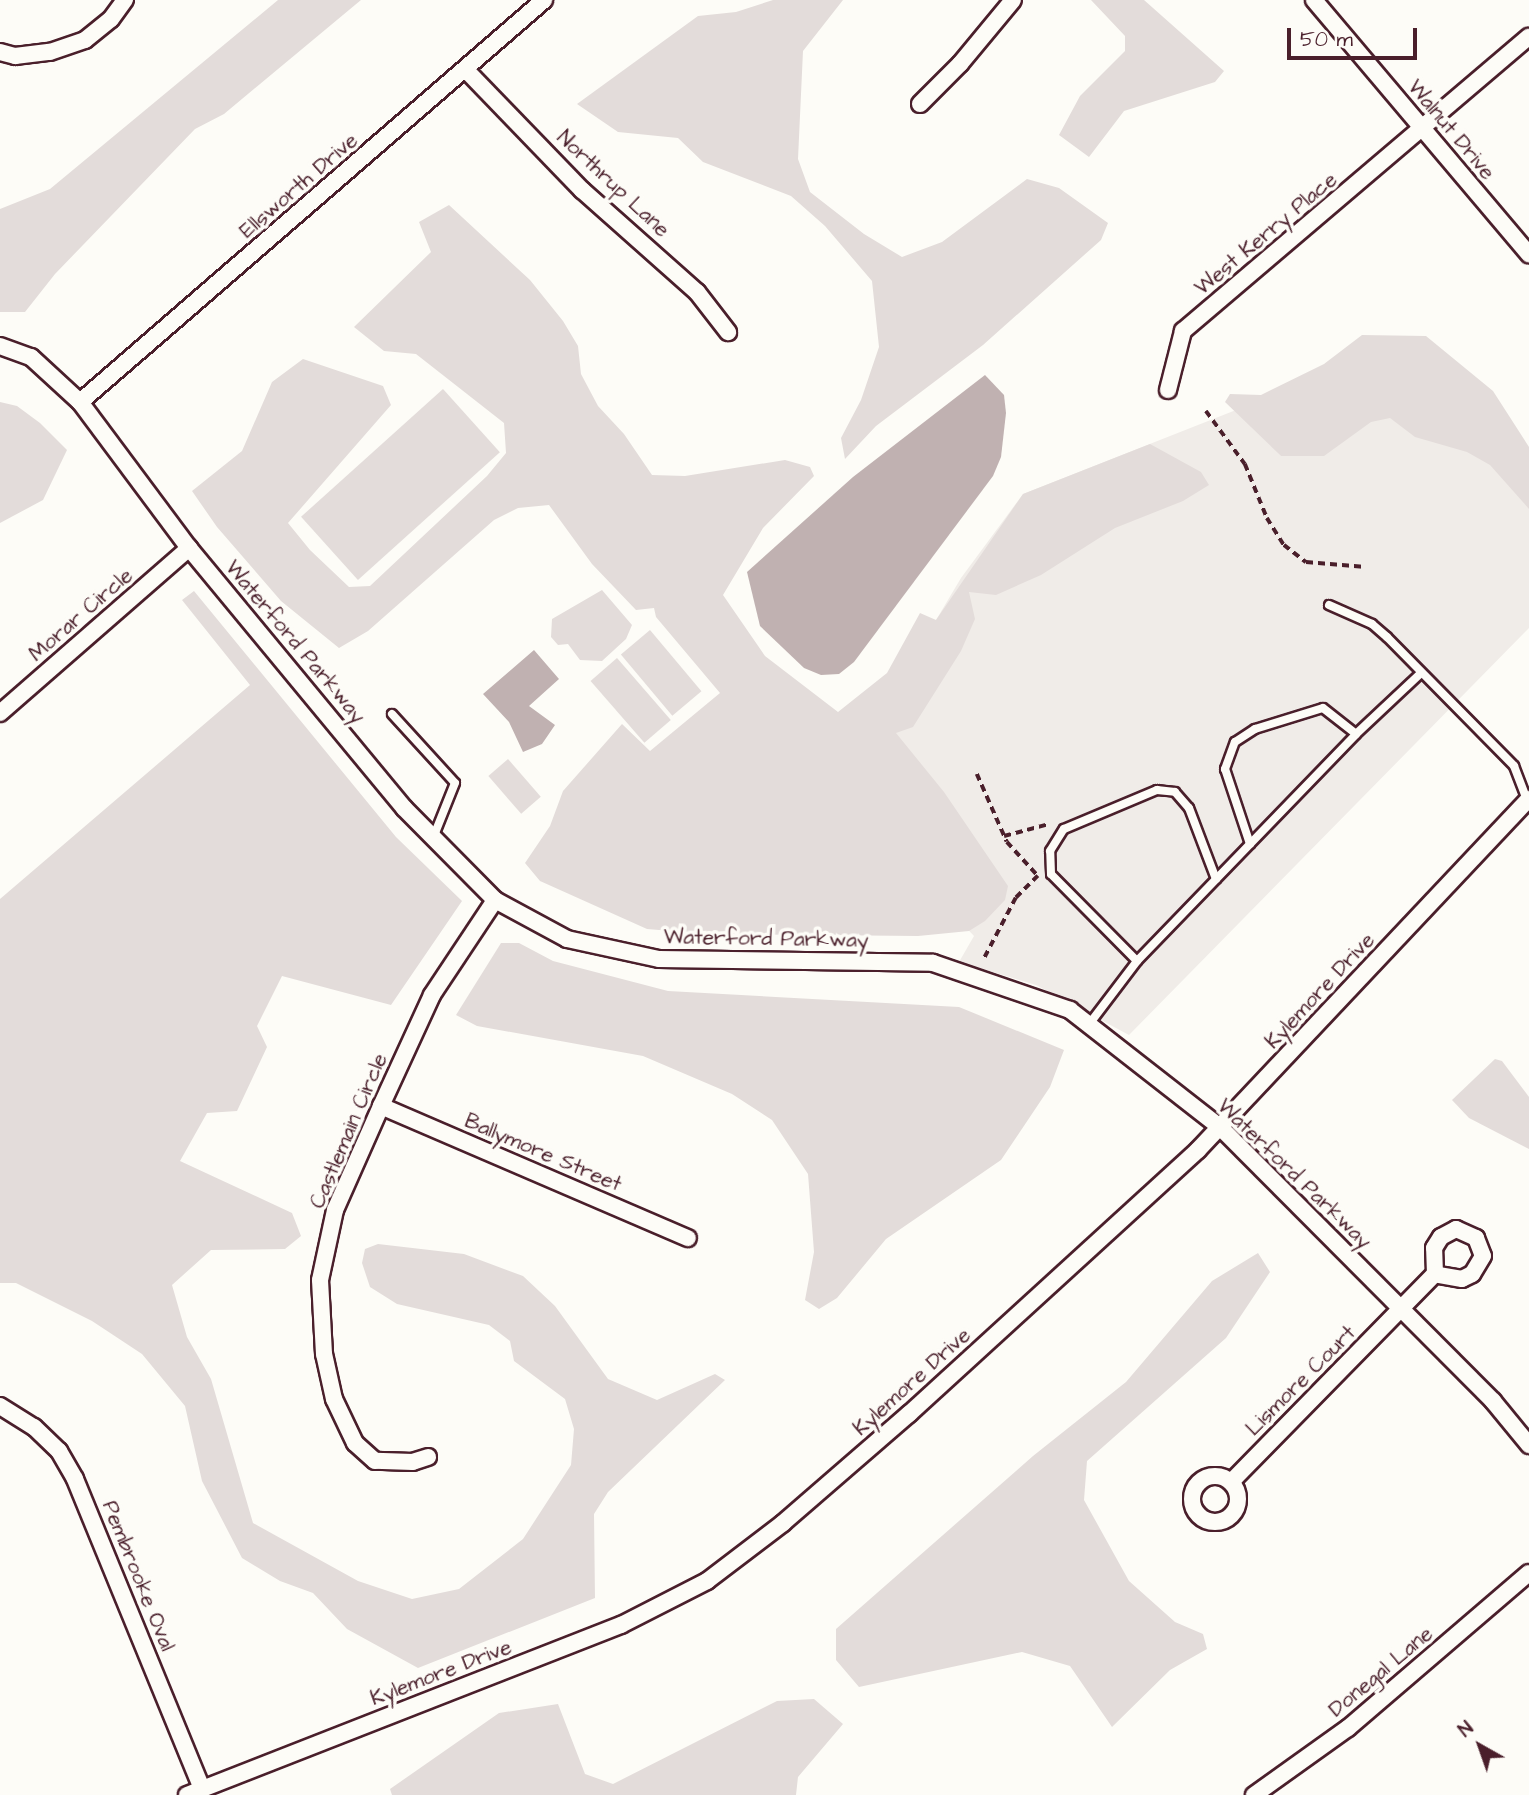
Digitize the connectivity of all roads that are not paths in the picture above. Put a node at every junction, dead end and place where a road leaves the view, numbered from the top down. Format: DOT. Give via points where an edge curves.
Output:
graph roads {
  1 [pos="125,0"];
  2 [pos="544,0"];
  3 [pos="1013,0"];
  4 [pos="1314,0"];
  5 [pos="1529,37"];
  6 [pos="0,52"];
  7 [pos="466,70"];
  8 [pos="920,104"];
  9 [pos="1423,130"];
  10 [pos="1529,254"];
  11 [pos="728,332"];
  12 [pos="0,346"];
  13 [pos="1168,390"];
  14 [pos="80,402"];
  15 [pos="189,548"];
  16 [pos="1329,606"];
  17 [pos="1421,673"];
  18 [pos="0,713"];
  19 [pos="392,713"];
  20 [pos="1356,734"];
  21 [pos="1528,801"];
  22 [pos="433,838"];
  23 [pos="1250,844"];
  24 [pos="1216,879"];
  25 [pos="495,900"];
  26 [pos="1137,961"];
  27 [pos="1090,1023"];
  28 [pos="381,1105"];
  29 [pos="1221,1128"];
  30 [pos="688,1238"];
  31 [pos="1435,1274"];
  32 [pos="1402,1309"];
  33 [pos="0,1406"];
  34 [pos="1529,1446"];
  35 [pos="428,1457"];
  36 [pos="1231,1482"];
  37 [pos="1529,1573"];
  38 [pos="194,1792"];
  39 [pos="1254,1795"];
  1 -- 6 [label="street" via="111,19 85,40 50,52 15,56"];
  2 -- 7 [label="street, Ellsworth Drive"];
  3 -- 8 [label="street"];
  4 -- 9 [label="street, Walnut Drive"];
  5 -- 9 [label="street, West Kerry Place"];
  7 -- 11 [label="street, Northrup Lane" via="582,190 696,292"];
  7 -- 14 [label="street, Ellsworth Drive"];
  9 -- 10 [label="street, Walnut Drive"];
  9 -- 13 [label="street, West Kerry Place" via="1183,331"];
  12 -- 14 [label="street, Waterford Parkway" via="31,356"];
  14 -- 15 [label="street, Waterford Parkway"];
  15 -- 18 [label="street, Morar Circle"];
  15 -- 22 [label="street, Waterford Parkway"];
  16 -- 17 [label="lane" via="1371,624"];
  17 -- 20 [label="lane"];
  17 -- 21 [label="lane" via="1514,766"];
  19 -- 22 [label="lane" via="455,783"];
  20 -- 23 [label="lane"];
  20 -- 23 [label="lane" via="1323,708 1255,729 1235,742 1225,769"];
  21 -- 29 [label="street, Kylemore Drive"];
  22 -- 25 [label="street, Waterford Parkway"];
  23 -- 24 [label="lane"];
  24 -- 26 [label="lane"];
  24 -- 26 [label="lane" via="1189,807 1175,792 1157,790 1065,829 1050,851 1051,874"];
  25 -- 27 [label="street, Waterford Parkway" via="567,939 671,961 933,963 1070,1010"];
  25 -- 28 [label="street, Castlemain Circle" via="432,995"];
  26 -- 27 [label="lane"];
  27 -- 29 [label="street, Waterford Parkway"];
  28 -- 30 [label="street, Ballymore Street"];
  28 -- 35 [label="street, Castlemain Circle" via="335,1210 320,1280 324,1354 334,1399 355,1443 375,1461 413,1462"];
  29 -- 32 [label="street, Waterford Parkway"];
  29 -- 38 [label="street, Kylemore Drive" via="909,1414 783,1523 707,1581 621,1625"];
  31 -- 32 [label="street, Lismore Court"];
  32 -- 34 [label="street, Waterford Parkway" via="1493,1401"];
  32 -- 36 [label="street, Lismore Court"];
  33 -- 38 [label="street, Pembrooke Oval" via="34,1427 59,1451 75,1479"];
  37 -- 39 [label="street, Donegal Lane" via="1348,1728"];
}
